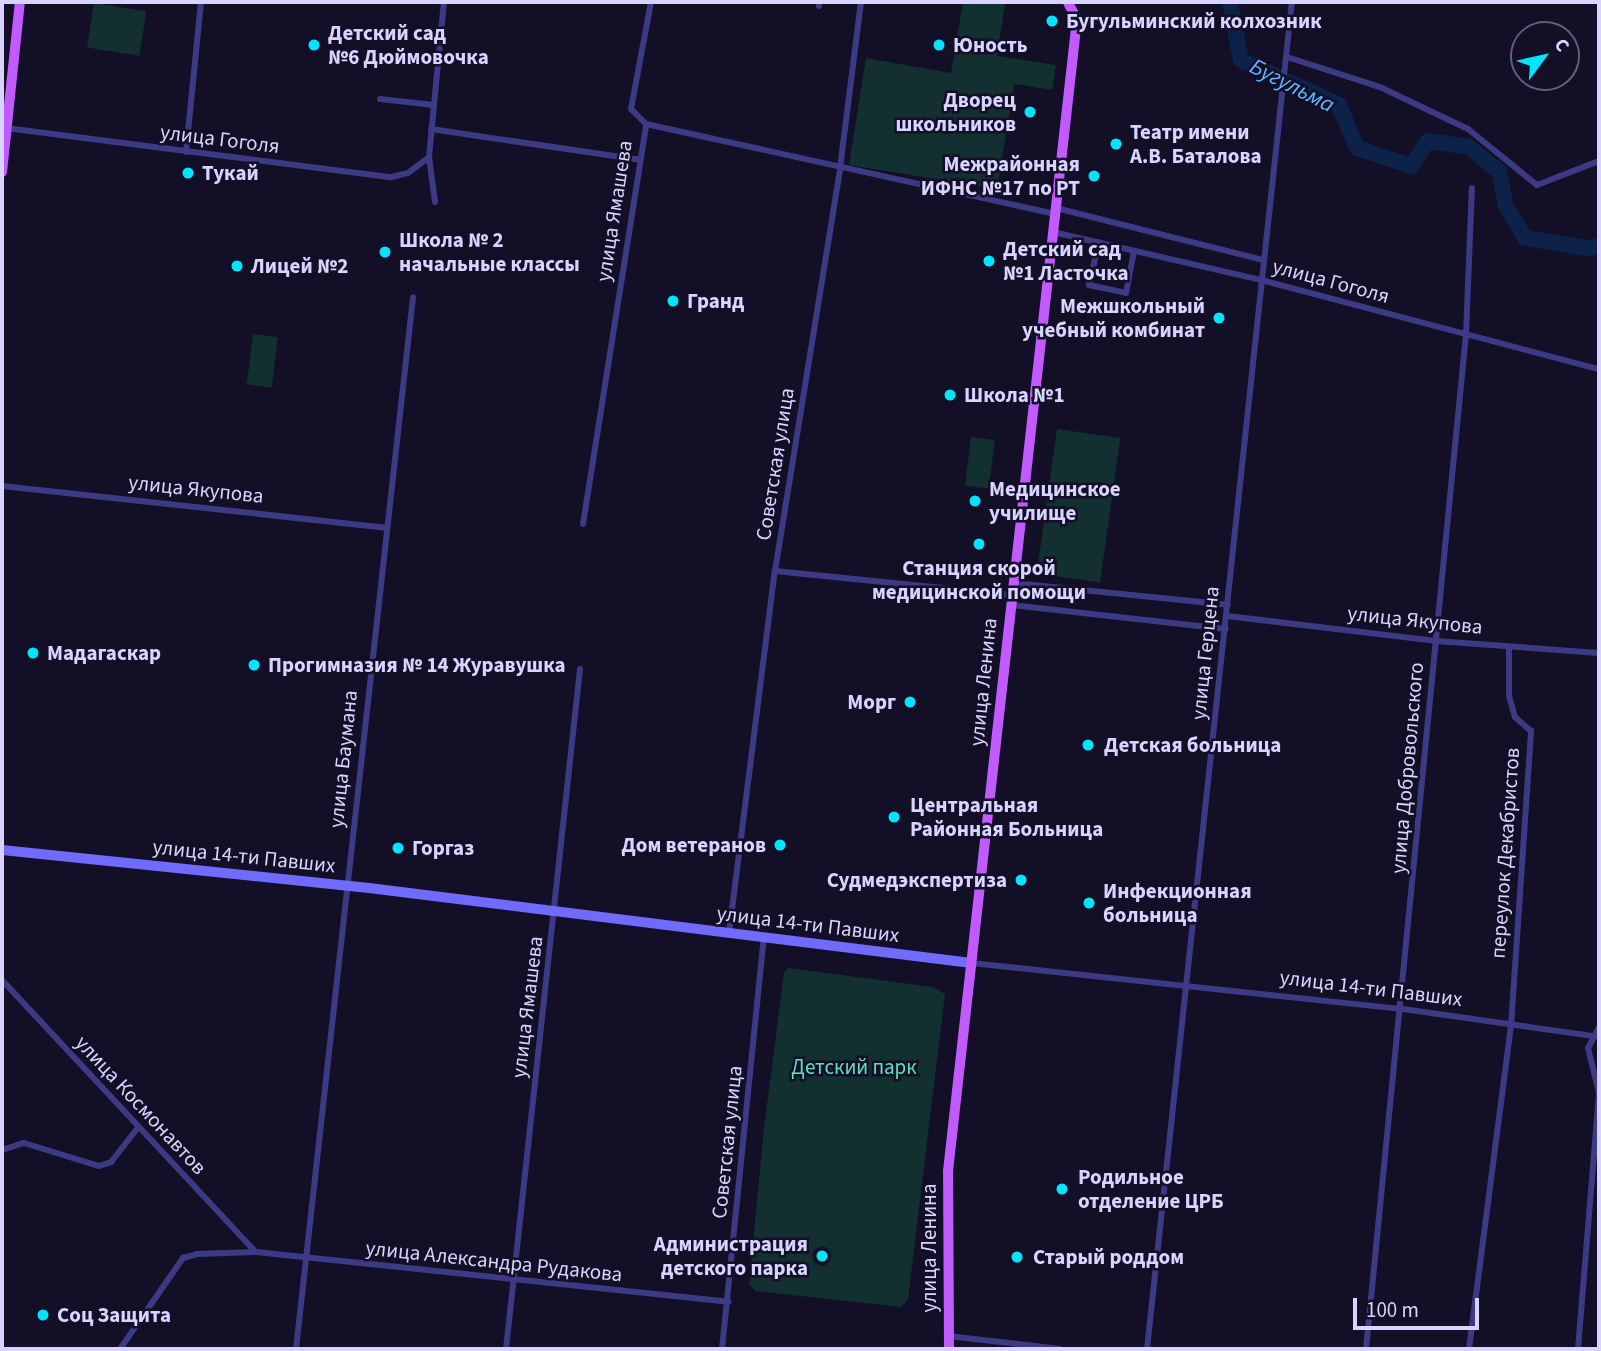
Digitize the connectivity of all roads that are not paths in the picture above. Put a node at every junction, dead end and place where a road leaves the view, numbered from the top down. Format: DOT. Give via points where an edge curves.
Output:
graph roads {
  1 [pos="20,2"];
  2 [pos="201,2"];
  3 [pos="444,2"];
  4 [pos="651,2"];
  5 [pos="861,2"];
  6 [pos="1068,2"];
  7 [pos="1292,2"];
  8 [pos="1287,57"];
  9 [pos="380,99"];
  10 [pos="434,105"];
  11 [pos="646,124"];
  12 [pos="4,128"];
  13 [pos="432,130"];
  14 [pos="186,152"];
  15 [pos="429,157"];
  16 [pos="640,160"];
  17 [pos="1599,161"];
  18 [pos="840,168"];
  19 [pos="2,172"];
  20 [pos="1472,188"];
  21 [pos="435,202"];
  22 [pos="1055,211"];
  23 [pos="1053,232"];
  24 [pos="1099,242"];
  25 [pos="1134,251"];
  26 [pos="1264,260"];
  27 [pos="1261,280"];
  28 [pos="414,297"];
  29 [pos="1466,335"];
  30 [pos="1599,369"];
  31 [pos="2,486"];
  32 [pos="583,524"];
  33 [pos="386,528"];
  34 [pos="775,570"];
  35 [pos="1013,583"];
  36 [pos="1011,600"];
  37 [pos="1228,605"];
  38 [pos="1227,616"];
  39 [pos="1226,629"];
  40 [pos="1436,641"];
  41 [pos="1509,648"];
  42 [pos="1599,653"];
  43 [pos="580,669"];
  44 [pos="2,842"];
  45 [pos="7,849"];
  46 [pos="349,886"];
  47 [pos="556,912"];
  48 [pos="729,933"];
  49 [pos="764,939"];
  50 [pos="971,963"];
  51 [pos="2,980"];
  52 [pos="1183,987"];
  53 [pos="1403,1009"];
  54 [pos="1511,1026"];
  55 [pos="1599,1027"];
  56 [pos="1599,1037"];
  57 [pos="137,1129"];
  58 [pos="2,1150"];
  59 [pos="256,1252"];
  60 [pos="307,1259"];
  61 [pos="513,1281"];
  62 [pos="728,1302"];
  63 [pos="948,1336"];
  64 [pos="120,1349"];
  65 [pos="296,1349"];
  66 [pos="506,1349"];
  67 [pos="722,1349"];
  68 [pos="949,1349"];
  69 [pos="1060,1349"];
  70 [pos="1147,1349"];
  71 [pos="1366,1349"];
  72 [pos="1469,1349"];
  73 [pos="1578,1349"];
  1 -- 12 [label="main road"];
  2 -- 14 [label="street"];
  3 -- 10 [label="street"];
  4 -- 11 [label="street, улица Ямашева" via="631,109"];
  5 -- 18 [label="street, Советская улица"];
  6 -- 22 [label="main road, улица Ленина" via="1077,20"];
  7 -- 8 [label="street, улица Герцена"];
  8 -- 17 [label="street" via="1380,87 1468,129 1537,185"];
  8 -- 26 [label="street, улица Герцена"];
  9 -- 10 [label="street"];
  10 -- 13 [label="street"];
  11 -- 16 [label="street, улица Ямашева"];
  11 -- 18 [label="street, улица Гоголя"];
  12 -- 14 [label="street, улица Гоголя"];
  12 -- 19 [label="main road"];
  13 -- 15 [label="street"];
  13 -- 16 [label="street"];
  14 -- 15 [label="street, улица Гоголя" via="391,177 408,173"];
  15 -- 21 [label="street"];
  16 -- 32 [label="street, улица Ямашева"];
  18 -- 22 [label="street, улица Гоголя"];
  18 -- 34 [label="street, Советская улица"];
  20 -- 29 [label="street, улица Добровольского"];
  22 -- 23 [label="main road, улица Ленина"];
  22 -- 26 [label="street, улица Гоголя"];
  23 -- 24 [label="street, улица Гоголя"];
  23 -- 35 [label="main road, улица Ленина"];
  24 -- 25 [label="street, улица Гоголя"];
  24 -- 25 [label="street" via="1089,285 1126,293"];
  25 -- 27 [label="street, улица Гоголя"];
  26 -- 27 [label="street, улица Герцена"];
  27 -- 29 [label="street, улица Гоголя"];
  27 -- 37 [label="street, улица Герцена"];
  28 -- 33 [label="street, улица Баумана"];
  29 -- 30 [label="street, улица Гоголя"];
  29 -- 40 [label="street, улица Добровольского"];
  31 -- 33 [label="street, улица Якупова"];
  33 -- 46 [label="street, улица Баумана"];
  34 -- 36 [label="street"];
  34 -- 48 [label="street, Советская улица"];
  35 -- 36 [label="main road, улица Ленина"];
  35 -- 37 [label="street"];
  36 -- 39 [label="street"];
  36 -- 50 [label="main road, улица Ленина"];
  37 -- 38 [label="street, улица Герцена"];
  38 -- 39 [label="street, улица Герцена"];
  38 -- 40 [label="street, улица Якупова"];
  39 -- 52 [label="street, улица Герцена"];
  40 -- 41 [label="street, улица Якупова"];
  40 -- 53 [label="street, улица Добровольского"];
  41 -- 42 [label="street, улица Якупова"];
  41 -- 54 [label="street, переулок Декабристов" via="1509,696 1515,717 1531,731"];
  43 -- 47 [label="street, улица Ямашева"];
  44 -- 45 [label="street"];
  45 -- 46 [label="street, улица 14-ти Павших"];
  46 -- 47 [label="street, улица 14-ти Павших"];
  46 -- 60 [label="street, улица Баумана"];
  47 -- 48 [label="street, улица 14-ти Павших"];
  47 -- 61 [label="street, улица Ямашева"];
  48 -- 49 [label="street, улица 14-ти Павших"];
  49 -- 50 [label="street, улица 14-ти Павших"];
  49 -- 62 [label="street, Советская улица"];
  50 -- 52 [label="street, улица 14-ти Павших"];
  50 -- 63 [label="main road, улица Ленина" via="948,1171"];
  51 -- 57 [label="street, улица Космонавтов"];
  52 -- 53 [label="street, улица 14-ти Павших"];
  52 -- 70 [label="street, улица Герцена"];
  53 -- 54 [label="street, улица 14-ти Павших"];
  53 -- 71 [label="street, улица Добровольского"];
  54 -- 56 [label="street, улица 14-ти Павших"];
  54 -- 72 [label="street"];
  55 -- 56 [label="street"];
  56 -- 73 [label="street" via="1588,1048 1599,1093"];
  57 -- 58 [label="street" via="111,1162 99,1166 24,1143"];
  57 -- 59 [label="street, улица Космонавтов"];
  59 -- 60 [label="street, улица Александра Рудакова"];
  59 -- 64 [label="street, улица Александра Рудакова" via="183,1258"];
  60 -- 61 [label="street, улица Александра Рудакова"];
  60 -- 65 [label="street, улица Баумана"];
  61 -- 62 [label="street, улица Александра Рудакова"];
  61 -- 66 [label="street, улица Ямашева"];
  62 -- 67 [label="street, Советская улица"];
  63 -- 68 [label="main road, улица Ленина"];
  63 -- 69 [label="street"];
}
